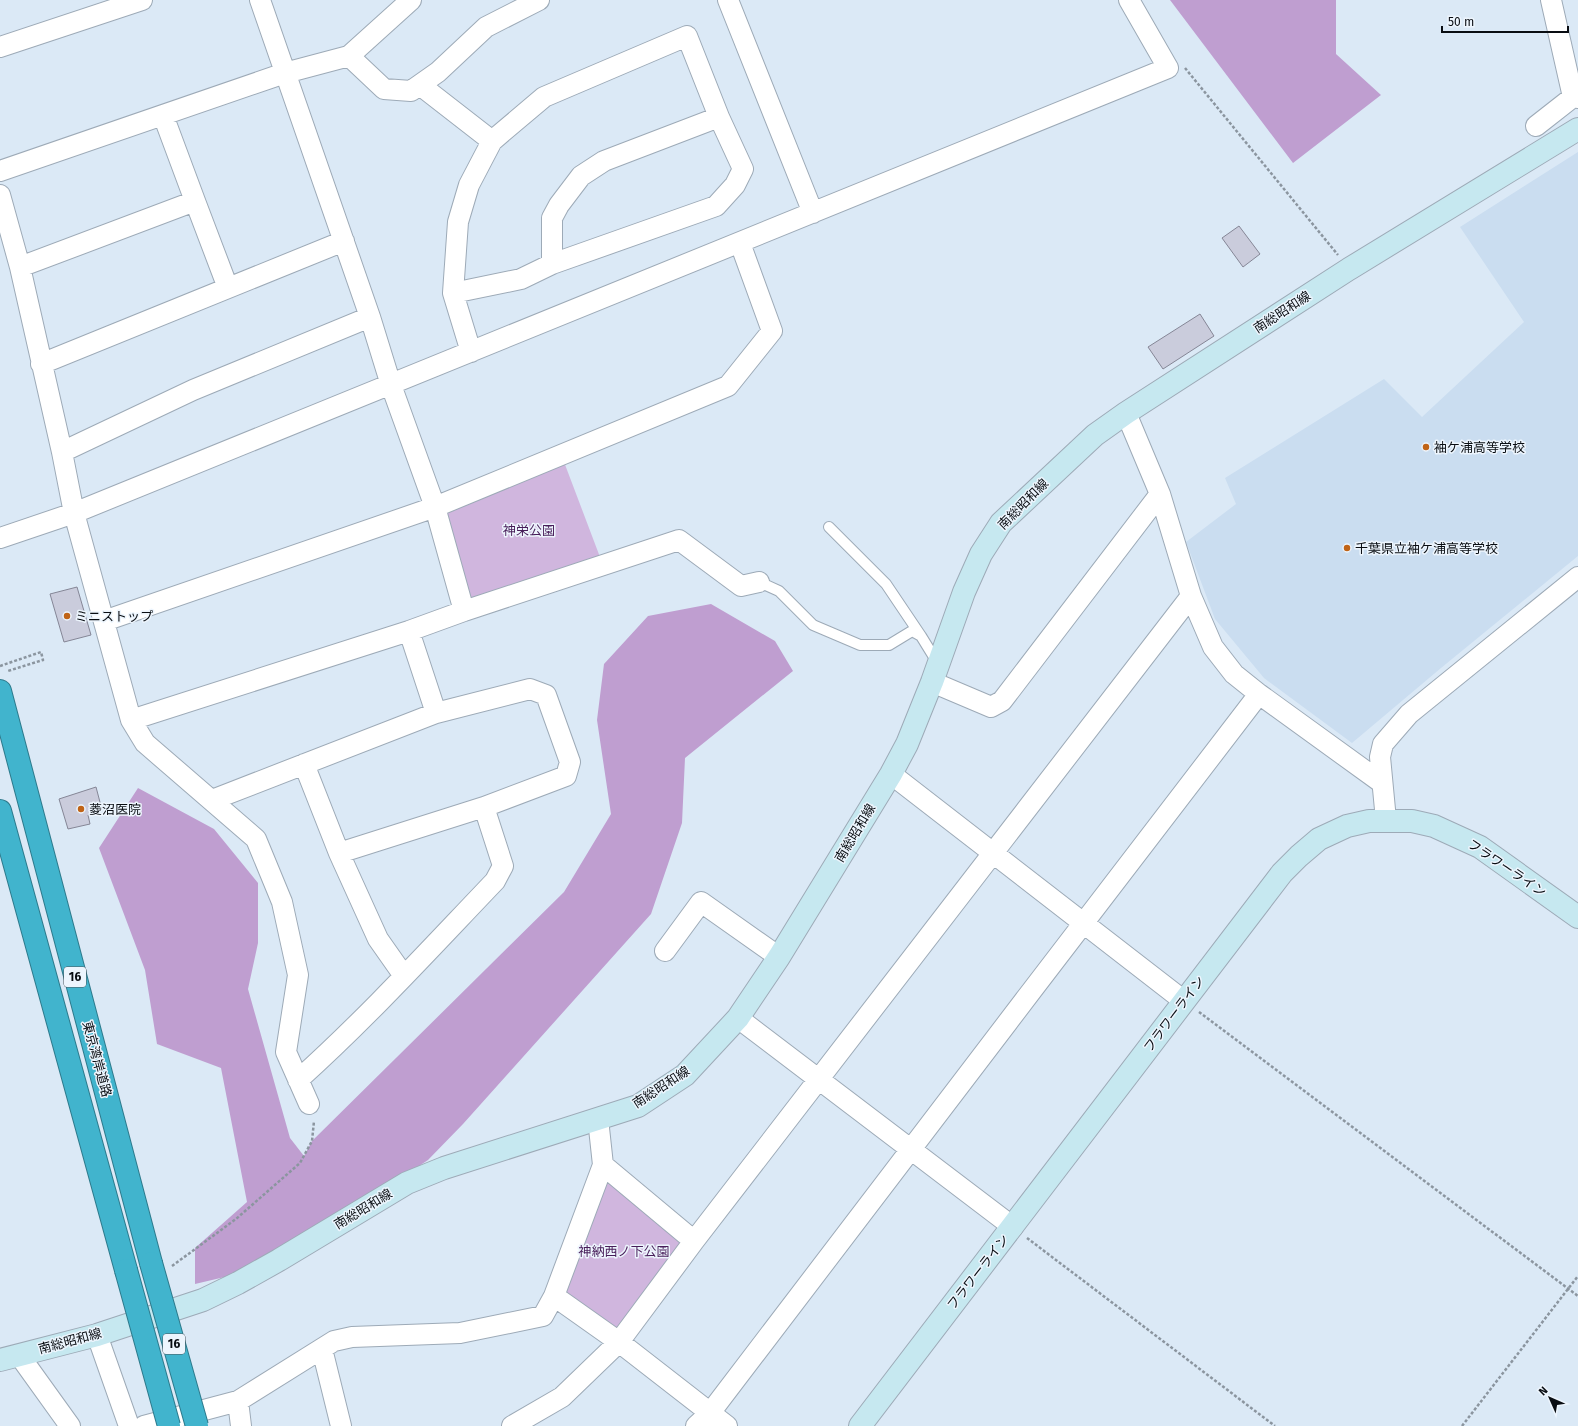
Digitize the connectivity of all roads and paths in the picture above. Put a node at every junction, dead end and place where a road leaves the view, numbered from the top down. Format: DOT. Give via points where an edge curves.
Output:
graph roads {
  1 [pos="142,0"];
  2 [pos="260,0"];
  3 [pos="411,0"];
  4 [pos="540,0"];
  5 [pos="728,0"];
  6 [pos="1129,0"];
  7 [pos="1551,0"];
  8 [pos="0,47"];
  9 [pos="349,56"];
  10 [pos="1184,67"];
  11 [pos="285,73"];
  12 [pos="420,85"];
  13 [pos="1576,97"];
  14 [pos="163,115"];
  15 [pos="719,117"];
  16 [pos="1536,126"];
  17 [pos="1578,129"];
  18 [pos="492,141"];
  19 [pos="0,172"];
  20 [pos="0,195"];
  21 [pos="194,201"];
  22 [pos="813,213"];
  23 [pos="344,241"];
  24 [pos="740,243"];
  25 [pos="552,264"];
  26 [pos="20,267"];
  27 [pos="1349,269"];
  28 [pos="228,288"];
  29 [pos="453,293"];
  30 [pos="370,317"];
  31 [pos="471,352"];
  32 [pos="41,364"];
  33 [pos="390,385"];
  34 [pos="1126,413"];
  35 [pos="62,452"];
  36 [pos="1160,494"];
  37 [pos="435,507"];
  38 [pos="74,514"];
  39 [pos="829,527"];
  40 [pos="0,538"];
  41 [pos="1578,577"];
  42 [pos="759,582"];
  43 [pos="1191,596"];
  44 [pos="464,611"];
  45 [pos="104,621"];
  46 [pos="409,631"];
  47 [pos="921,636"];
  48 [pos="0,666"];
  49 [pos="8,671"];
  50 [pos="935,673"];
  51 [pos="0,691"];
  52 [pos="1259,694"];
  53 [pos="436,713"];
  54 [pos="131,720"];
  55 [pos="304,764"];
  56 [pos="891,774"];
  57 [pos="1382,783"];
  58 [pos="212,800"];
  59 [pos="484,807"];
  60 [pos="0,811"];
  61 [pos="1386,820"];
  62 [pos="993,852"];
  63 [pos="339,853"];
  64 [pos="1578,917"];
  65 [pos="1083,922"];
  66 [pos="665,951"];
  67 [pos="780,957"];
  68 [pos="404,976"];
  69 [pos="1184,1001"];
  70 [pos="738,1018"];
  71 [pos="298,1080"];
  72 [pos="819,1080"];
  73 [pos="309,1104"];
  74 [pos="598,1119"];
  75 [pos="911,1150"];
  76 [pos="603,1165"];
  77 [pos="1013,1227"];
  78 [pos="694,1242"];
  79 [pos="182,1260"];
  80 [pos="1578,1276"];
  81 [pos="1568,1289"];
  82 [pos="554,1296"];
  83 [pos="1578,1296"];
  84 [pos="97,1335"];
  85 [pos="619,1342"];
  86 [pos="322,1349"];
  87 [pos="10,1357"];
  88 [pos="238,1402"];
  89 [pos="703,1419"];
  90 [pos="70,1426"];
  91 [pos="129,1426"];
  92 [pos="144,1426"];
  93 [pos="169,1426"];
  94 [pos="197,1426"];
  95 [pos="240,1426"];
  96 [pos="341,1426"];
  97 [pos="512,1426"];
  98 [pos="727,1426"];
  99 [pos="860,1426"];
  100 [pos="1275,1426"];
  101 [pos="1462,1426"];
  1 -- 8 [label="street"];
  2 -- 11 [label="street"];
  3 -- 9 [label="street"];
  4 -- 12 [label="street" via="486,27 438,72"];
  5 -- 22 [label="street"];
  6 -- 22 [label="street" via="1168,68"];
  7 -- 13 [label="street"];
  9 -- 11 [label="street"];
  9 -- 12 [label="street" via="384,89 411,91"];
  10 -- 27 [label="path"];
  11 -- 14 [label="street"];
  11 -- 23 [label="street"];
  12 -- 18 [label="street"];
  13 -- 16 [label="street"];
  14 -- 19 [label="street"];
  14 -- 21 [label="street"];
  15 -- 18 [label="street" via="687,36 544,97"];
  15 -- 25 [label="street" via="604,161 581,176 552,218"];
  15 -- 25 [label="street" via="742,169 735,185 716,206"];
  17 -- 27 [label="main road, 南総昭和線"];
  18 -- 29 [label="street" via="469,185 458,222"];
  20 -- 26 [label="street"];
  21 -- 26 [label="street"];
  21 -- 28 [label="street"];
  22 -- 24 [label="street"];
  23 -- 28 [label="street"];
  23 -- 30 [label="street"];
  24 -- 31 [label="street"];
  24 -- 37 [label="street" via="772,331 728,386"];
  25 -- 29 [label="street" via="521,279"];
  26 -- 32 [label="street"];
  27 -- 34 [label="main road, 南総昭和線"];
  28 -- 32 [label="street"];
  29 -- 31 [label="street"];
  30 -- 33 [label="street"];
  30 -- 35 [label="street" via="193,390"];
  31 -- 33 [label="street"];
  32 -- 35 [label="street"];
  33 -- 37 [label="street"];
  33 -- 38 [label="street"];
  34 -- 36 [label="street"];
  34 -- 50 [label="main road, 南総昭和線" via="1095,435 1001,523 981,554 964,592"];
  35 -- 38 [label="street"];
  36 -- 43 [label="street"];
  36 -- 50 [label="street" via="1002,701 991,707"];
  37 -- 44 [label="street"];
  37 -- 45 [label="street"];
  38 -- 40 [label="street"];
  38 -- 45 [label="street"];
  39 -- 47 [label="lane" via="886,584"];
  41 -- 57 [label="street" via="1409,714 1383,744 1380,758"];
  42 -- 44 [label="street" via="740,586 679,540"];
  42 -- 47 [label="lane" via="779,591 813,625 860,645 889,645 912,631"];
  43 -- 52 [label="street" via="1213,647 1234,674"];
  43 -- 62 [label="street"];
  44 -- 46 [label="street"];
  45 -- 54 [label="street"];
  46 -- 53 [label="street"];
  46 -- 54 [label="street"];
  47 -- 50 [label="lane"];
  48 -- 49 [label="path" via="41,652 43,660"];
  50 -- 56 [label="main road, 南総昭和線" via="908,744"];
  51 -- 94 [label="highway, 東京湾岸道路 / 16, bridge" via="151,1263"];
  52 -- 57 [label="street"];
  52 -- 65 [label="street"];
  53 -- 55 [label="street"];
  53 -- 59 [label="street" via="530,689 546,695 570,762 566,776"];
  54 -- 58 [label="street" via="145,743"];
  55 -- 58 [label="street"];
  55 -- 63 [label="street"];
  56 -- 62 [label="street"];
  56 -- 67 [label="main road, 南総昭和線"];
  57 -- 61 [label="street"];
  58 -- 71 [label="street" via="256,839 282,902 298,975 286,1052"];
  59 -- 63 [label="street"];
  59 -- 68 [label="street" via="503,866 495,881"];
  60 -- 93 [label="highway, 16, bridge"];
  61 -- 64 [label="main road, フラワーライン" via="1412,821 1434,826 1480,847"];
  61 -- 69 [label="main road, フラワーライン" via="1347,826 1319,839 1298,856 1282,873"];
  62 -- 65 [label="street"];
  62 -- 72 [label="street"];
  63 -- 68 [label="street" via="378,939"];
  65 -- 69 [label="street"];
  65 -- 75 [label="street"];
  66 -- 67 [label="street" via="701,902"];
  67 -- 70 [label="main road, 南総昭和線"];
  68 -- 71 [label="street"];
  69 -- 77 [label="main road, フラワーライン"];
  69 -- 81 [label="path"];
  70 -- 72 [label="street"];
  70 -- 74 [label="main road, 南総昭和線" via="685,1075 638,1106"];
  71 -- 73 [label="street"];
  72 -- 75 [label="street"];
  72 -- 78 [label="street"];
  73 -- 79 [label="path" via="314,1122 312,1141 300,1163 236,1219"];
  74 -- 76 [label="street"];
  74 -- 84 [label="main road, 南総昭和線" via="444,1168 407,1183 238,1283 203,1300"];
  75 -- 77 [label="street"];
  75 -- 89 [label="street"];
  76 -- 78 [label="street"];
  76 -- 82 [label="street"];
  77 -- 99 [label="main road, フラワーライン"];
  77 -- 100 [label="path"];
  78 -- 85 [label="street"];
  80 -- 81 [label="path"];
  81 -- 83 [label="path"];
  81 -- 101 [label="path"];
  82 -- 85 [label="street"];
  82 -- 86 [label="street" via="543,1316 460,1333 352,1337 334,1341"];
  84 -- 87 [label="main road, 南総昭和線"];
  84 -- 91 [label="street"];
  85 -- 89 [label="street"];
  85 -- 97 [label="street" via="562,1397"];
  86 -- 88 [label="street"];
  86 -- 96 [label="street"];
  87 -- 90 [label="street"];
  88 -- 92 [label="street"];
  88 -- 95 [label="street"];
  89 -- 98 [label="street"];
}
